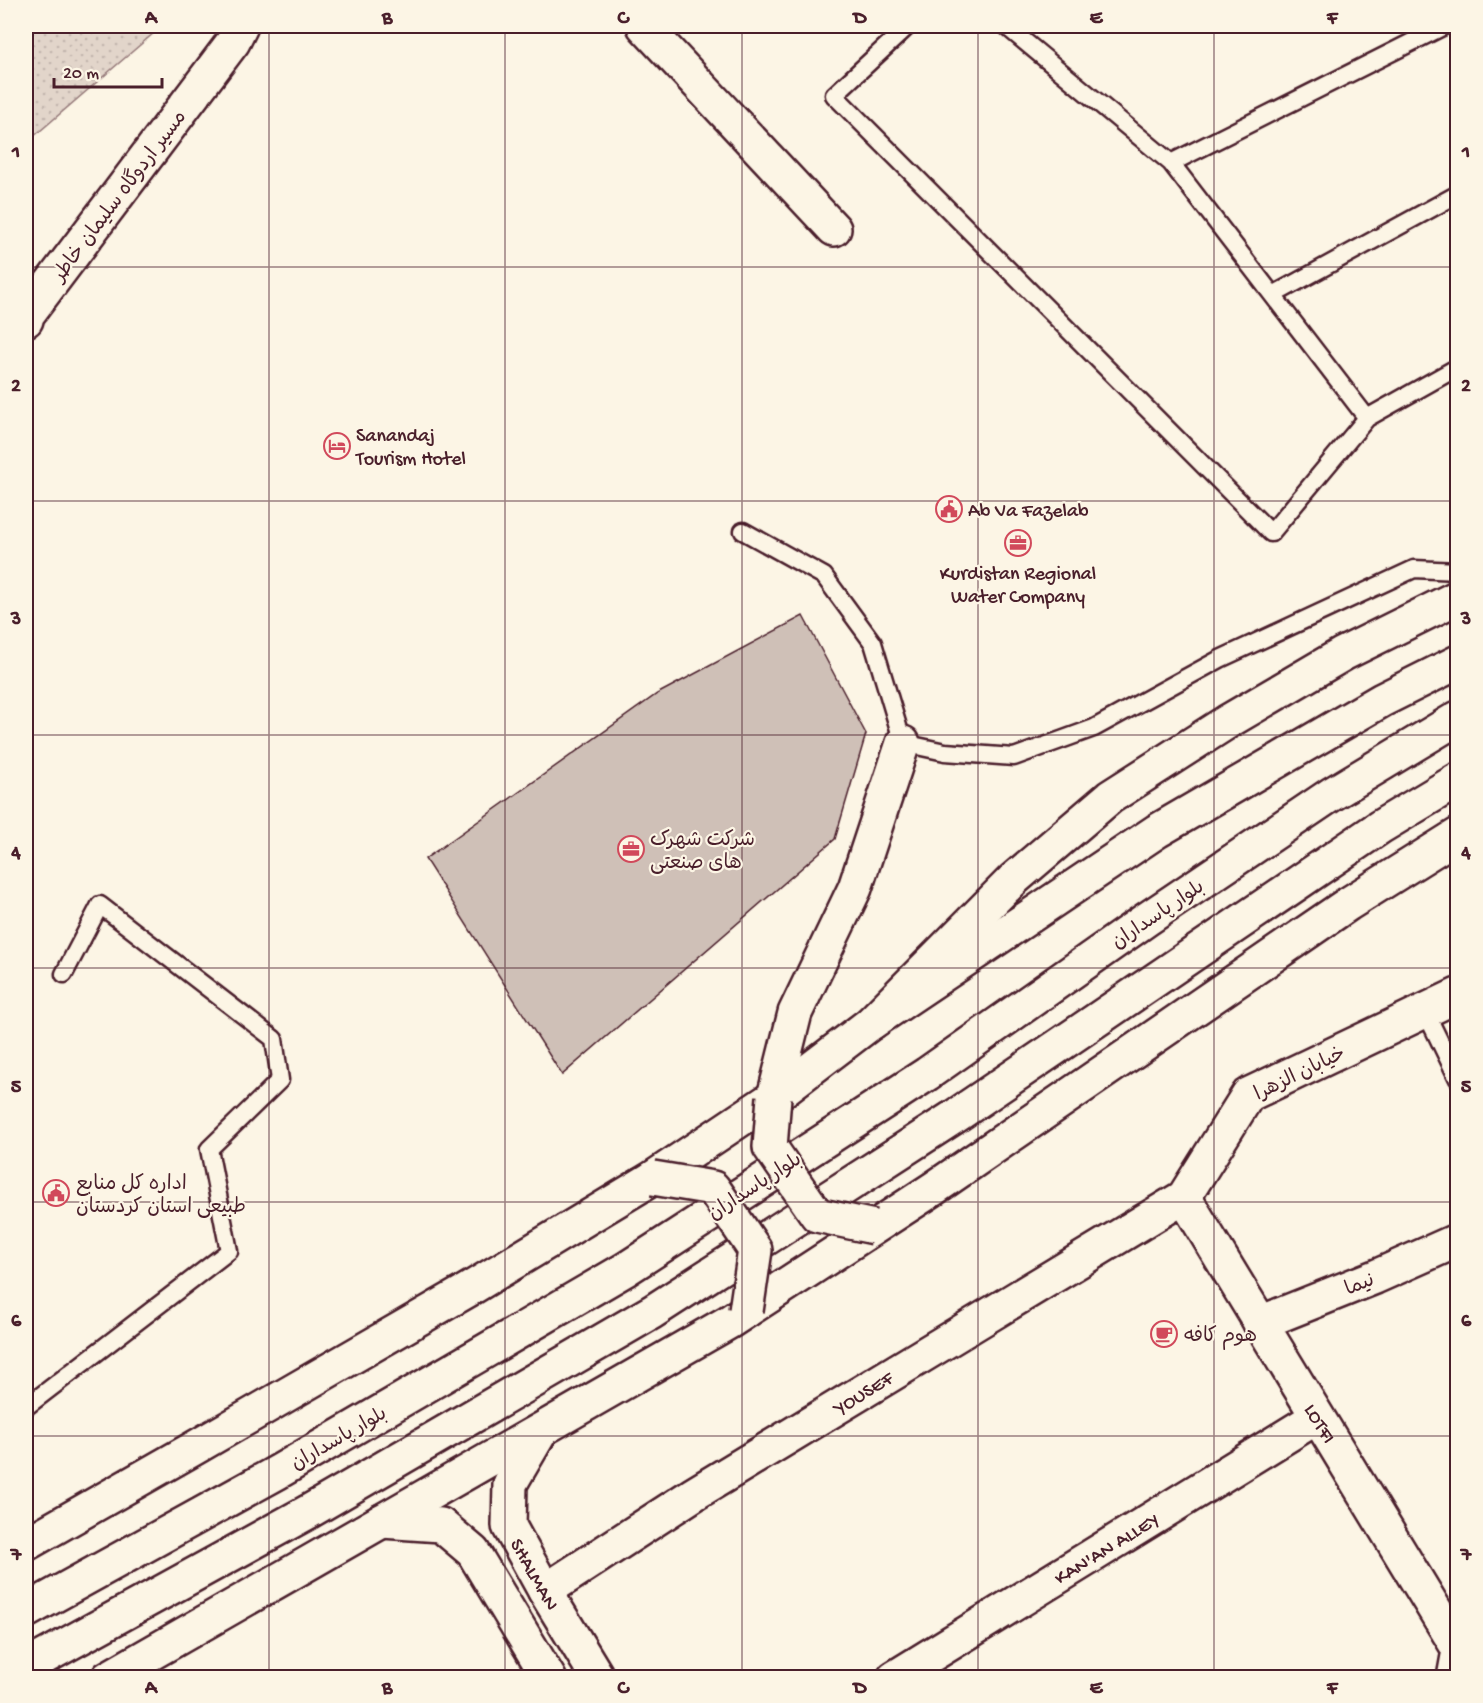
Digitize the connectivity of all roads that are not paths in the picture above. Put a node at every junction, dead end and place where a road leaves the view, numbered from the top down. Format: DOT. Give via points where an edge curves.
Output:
graph roads {
  1 [pos="644,26"];
  2 [pos="908,26"];
  3 [pos="1006,26"];
  4 [pos="1444,26"];
  5 [pos="243,31"];
  6 [pos="1171,163"];
  7 [pos="1458,194"];
  8 [pos="834,230"];
  9 [pos="1273,295"];
  10 [pos="26,320"];
  11 [pos="1458,367"];
  12 [pos="1367,418"];
  13 [pos="743,531"];
  14 [pos="1458,571"];
  15 [pos="1458,597"];
  16 [pos="1458,662"];
  17 [pos="1458,718"];
  18 [pos="903,743"];
  19 [pos="1458,780"];
  20 [pos="1458,836"];
  21 [pos="64,974"];
  22 [pos="1458,995"];
  23 [pos="1425,1011"];
  24 [pos="871,1023"];
  25 [pos="1458,1079"];
  26 [pos="774,1097"];
  27 [pos="653,1178"];
  28 [pos="1184,1197"];
  29 [pos="874,1227"];
  30 [pos="1458,1240"];
  31 [pos="746,1311"];
  32 [pos="1260,1323"];
  33 [pos="26,1407"];
  34 [pos="1317,1417"];
  35 [pos="542,1431"];
  36 [pos="382,1521"];
  37 [pos="26,1544"];
  38 [pos="545,1591"];
  39 [pos="26,1611"];
  40 [pos="167,1644"];
  41 [pos="1458,1648"];
  42 [pos="1458,1656"];
  43 [pos="26,1667"];
  44 [pos="108,1677"];
  45 [pos="119,1677"];
  46 [pos="549,1677"];
  47 [pos="598,1677"];
  48 [pos="894,1677"];
  49 [pos="1454,1677"];
  1 -- 8 [label="main road"];
  2 -- 12 [label="lane" via="834,95 1271,534"];
  3 -- 6 [label="lane"];
  4 -- 6 [label="lane"];
  5 -- 10 [label="main road, مسیر اردوگاه سلیمان خاطر"];
  6 -- 9 [label="lane"];
  7 -- 9 [label="lane"];
  9 -- 12 [label="lane"];
  11 -- 12 [label="lane"];
  13 -- 18 [label="lane" via="824,576 873,643"];
  14 -- 18 [label="lane" via="1414,569 1220,659 1094,728 1014,757 945,752"];
  15 -- 24 [label="main road" via="1323,666 1110,797 1014,879"];
  16 -- 24 [label="main road" via="1382,700 1157,831"];
  17 -- 39 [label="main road, بلوار پاسداران" via="1332,794 927,1074 626,1269 278,1472"];
  18 -- 26 [label="main road" via="855,888 795,1013"];
  19 -- 43 [label="main road" via="1380,827 954,1117 652,1312 308,1512"];
  20 -- 29 [label="main road" via="1348,904"];
  21 -- 33 [label="lane" via="100,905 274,1039 280,1080 209,1149 228,1251"];
  22 -- 23 [label="main road, خیابان الزهرا"];
  23 -- 25 [label="lane"];
  23 -- 28 [label="main road, خیابان الزهرا" via="1248,1095"];
  24 -- 26 [label="main road"];
  26 -- 27 [label="main road"];
  26 -- 29 [label="main road, bridge" via="770,1147 816,1215"];
  27 -- 31 [label="main road, bridge" via="713,1188 755,1250"];
  27 -- 37 [label="main road" via="468,1290"];
  28 -- 32 [label="main road, LOTFI"];
  28 -- 38 [label="main road, YOUSEF" via="694,1494"];
  29 -- 31 [label="main road"];
  30 -- 32 [label="main road, نیما"];
  31 -- 35 [label="main road"];
  32 -- 34 [label="main road, LOTFI"];
  34 -- 41 [label="main road, LOTFI"];
  34 -- 48 [label="main road, KAN'AN ALLEY"];
  35 -- 36 [label="main road"];
  35 -- 38 [label="main road, SHALMAN" via="510,1484 509,1526"];
  36 -- 40 [label="main road"];
  36 -- 46 [label="main road, SHALMAN" via="441,1525 473,1552"];
  38 -- 47 [label="main road, SHALMAN"];
  40 -- 44 [label="main road"];
  40 -- 45 [label="main road"];
  42 -- 49 [label="main road"];
}
